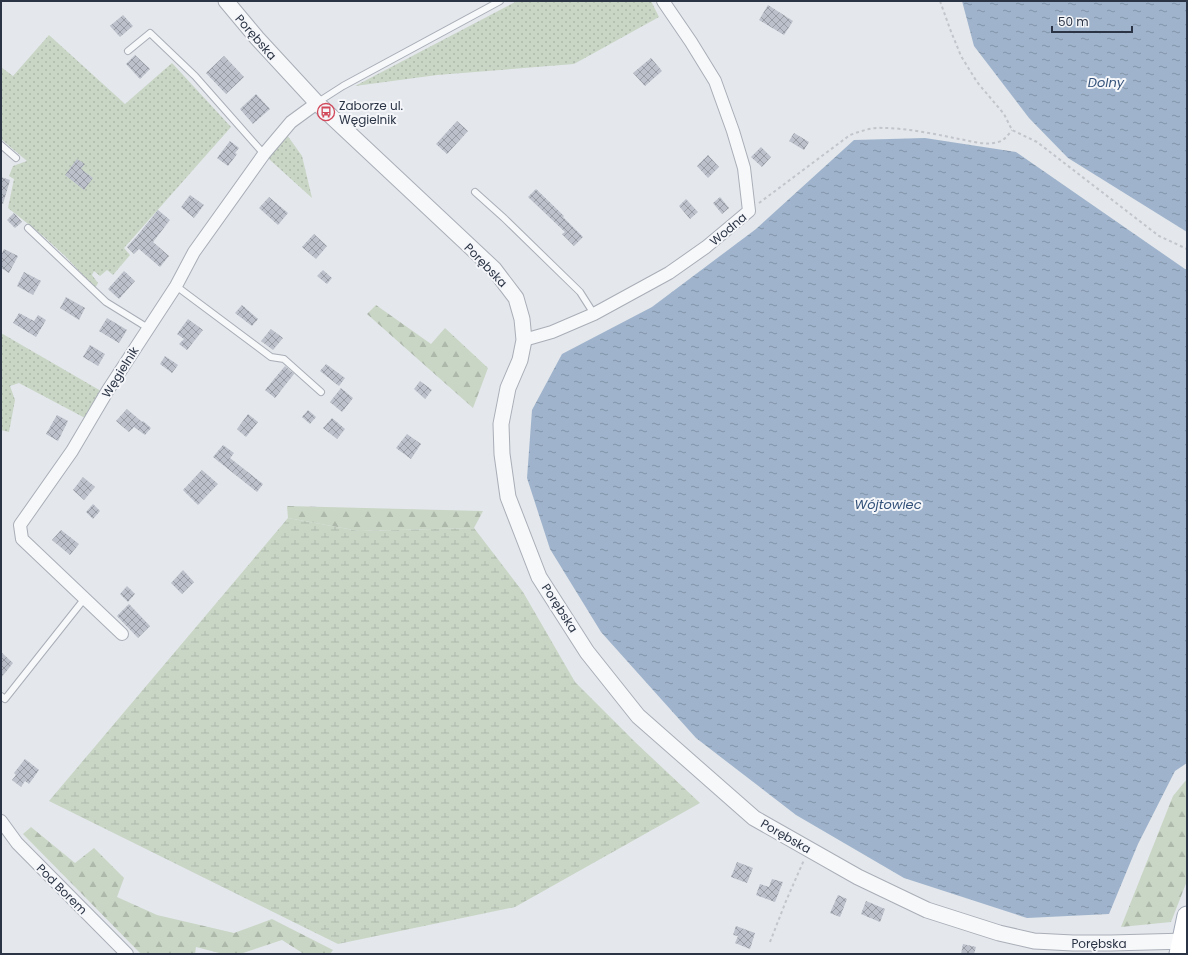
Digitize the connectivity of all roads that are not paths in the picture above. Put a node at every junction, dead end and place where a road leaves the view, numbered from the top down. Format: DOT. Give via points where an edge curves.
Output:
graph roads {
  1 [pos="226,1"];
  2 [pos="500,1"];
  3 [pos="663,1"];
  4 [pos="128,51"];
  5 [pos="317,103"];
  6 [pos="1,145"];
  7 [pos="264,154"];
  8 [pos="16,158"];
  9 [pos="475,192"];
  10 [pos="28,228"];
  11 [pos="176,286"];
  12 [pos="594,314"];
  13 [pos="148,328"];
  14 [pos="524,340"];
  15 [pos="321,392"];
  16 [pos="85,598"];
  17 [pos="122,634"];
  18 [pos="1,696"];
  19 [pos="1,822"];
  20 [pos="1187,916"];
  21 [pos="1183,945"];
  22 [pos="127,954"];
  1 -- 5 [label="street, Porębska" via="256,38"];
  2 -- 5 [label="lane" via="343,86"];
  3 -- 12 [label="street, Wodna" via="715,81 744,168 749,211 669,274"];
  4 -- 7 [label="lane" via="150,33 194,76"];
  5 -- 7 [label="street, Węgielnik" via="291,122"];
  5 -- 14 [label="street, Porębska" via="494,269 516,298"];
  6 -- 8 [label="lane"];
  7 -- 11 [label="street, Węgielnik" via="194,252"];
  9 -- 12 [label="lane" via="580,292"];
  10 -- 13 [label="lane" via="106,302"];
  11 -- 13 [label="street, Węgielnik"];
  11 -- 15 [label="lane" via="271,357 284,359"];
  12 -- 14 [label="street, Wodna" via="552,332"];
  13 -- 16 [label="street, Węgielnik" via="72,451 20,525 22,539"];
  14 -- 21 [label="street, Porębska" via="520,360 508,388 501,424 508,497 540,577 587,652 638,716 754,818 858,877 927,910 999,933 1034,941"];
  16 -- 17 [label="street, Węgielnik"];
  16 -- 18 [label="lane" via="5,699"];
  19 -- 22 [label="street, Pod Borem" via="17,842"];
  20 -- 21 [label="main road"];
}
